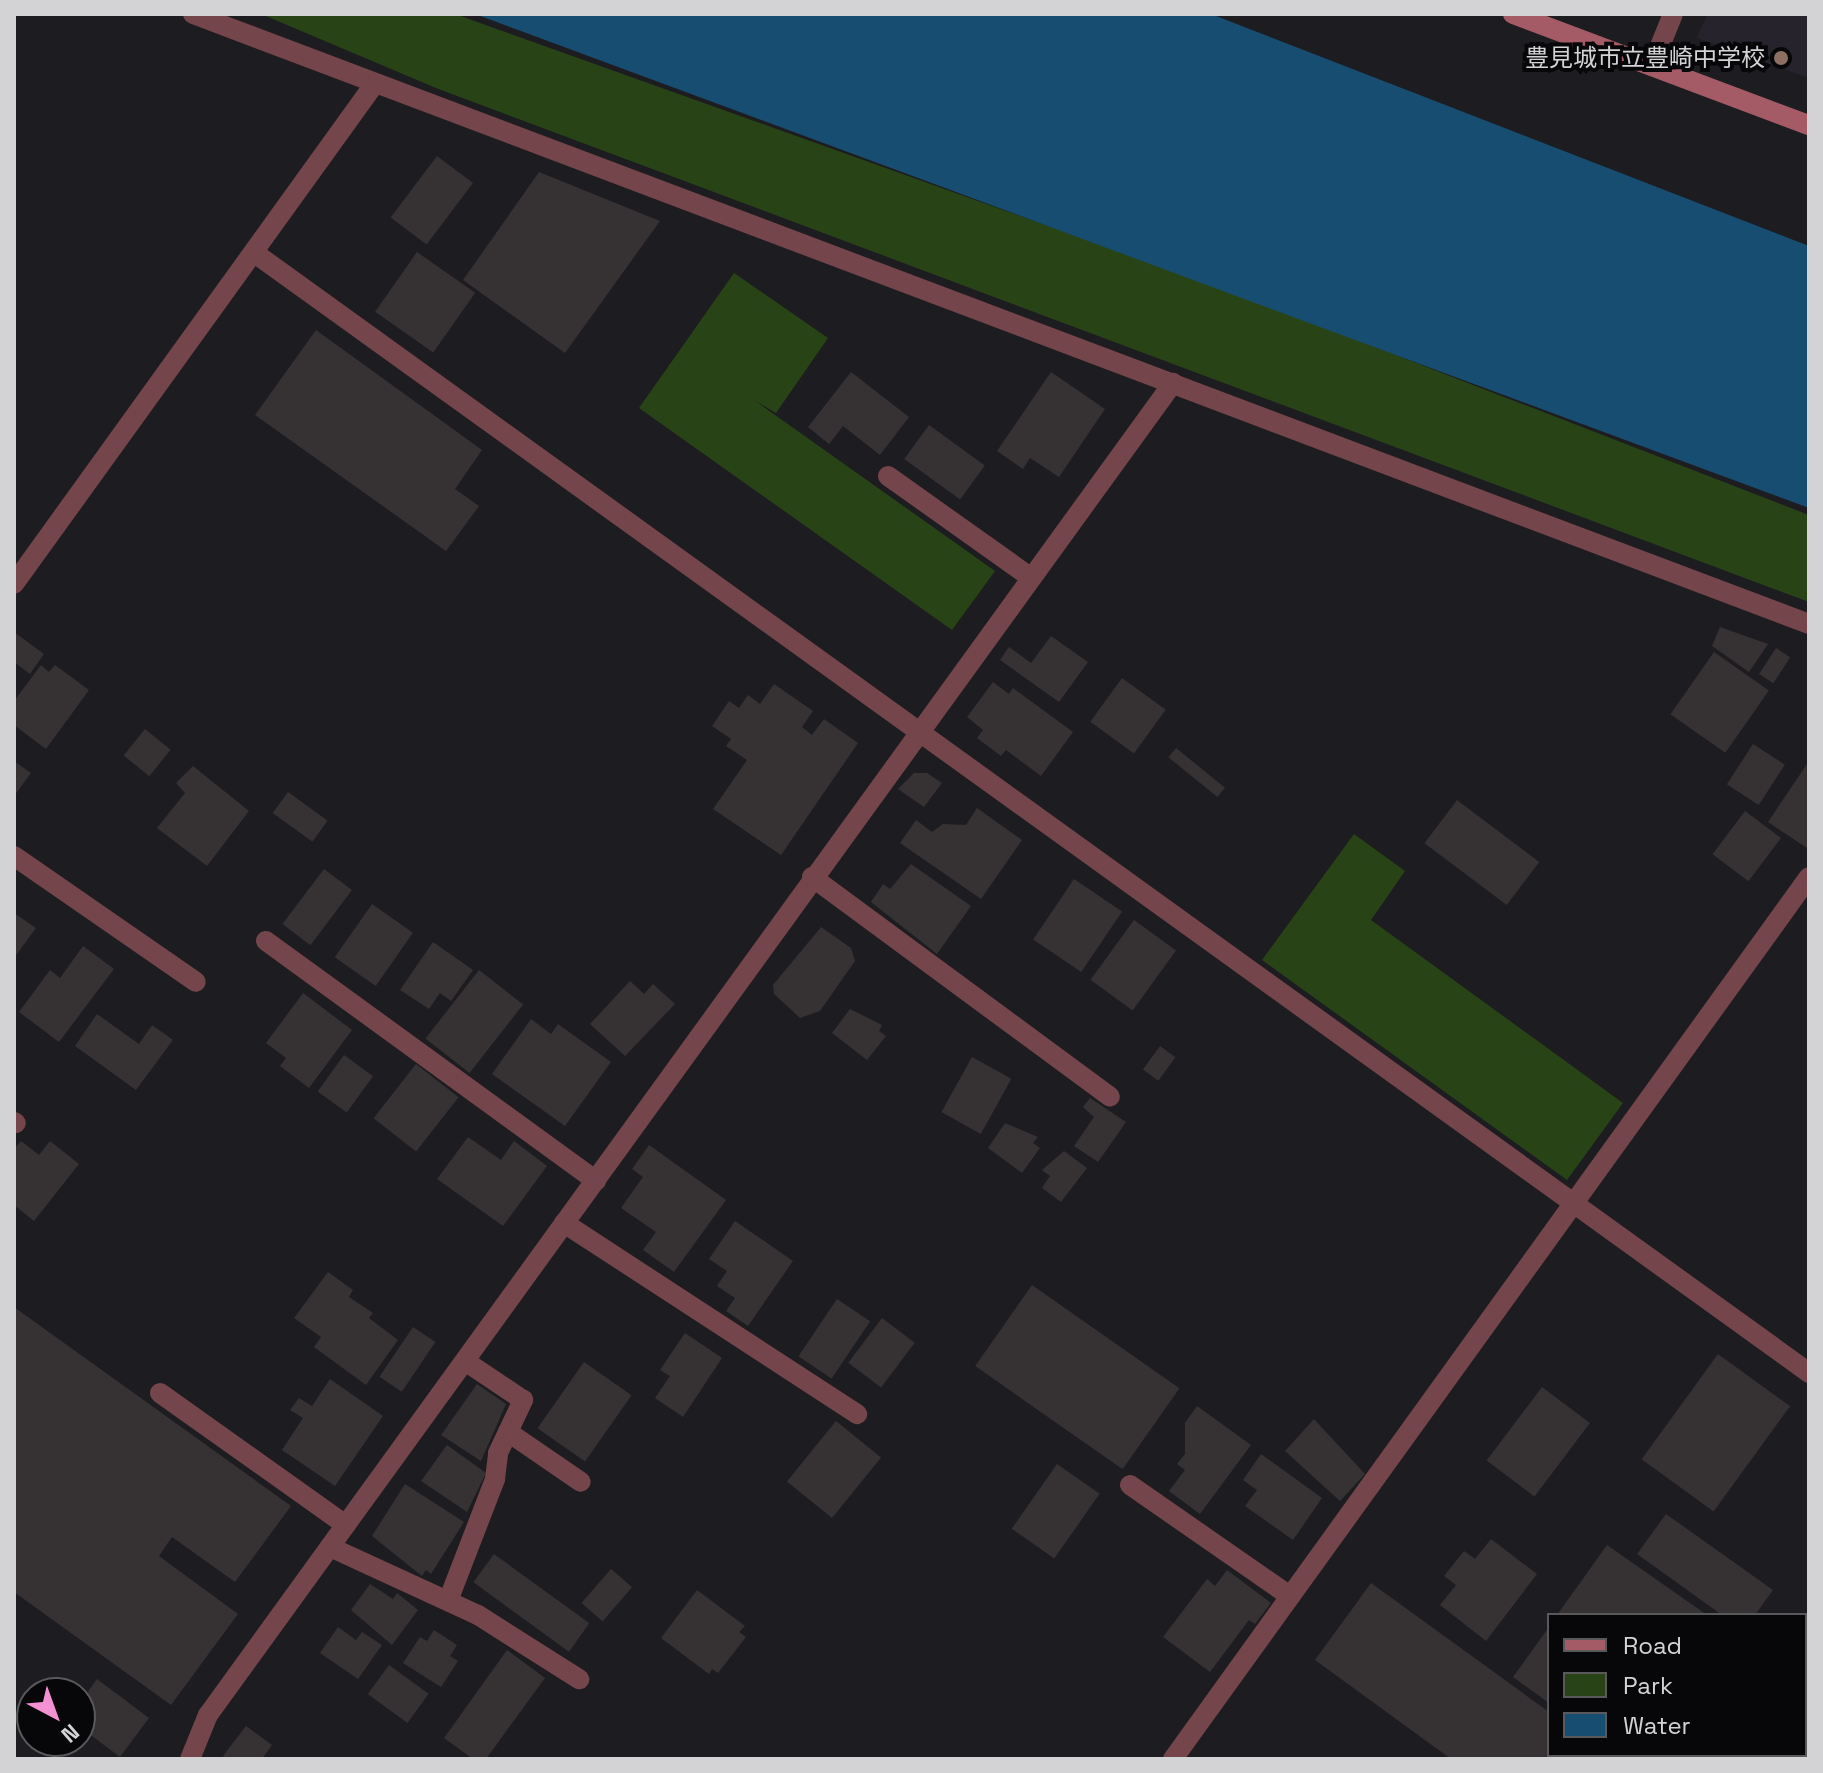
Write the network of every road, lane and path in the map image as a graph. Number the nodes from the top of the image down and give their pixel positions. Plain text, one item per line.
1 (193, 14) edge
2 (1513, 14) edge
3 (1673, 14) edge
4 (1652, 66) junction
5 (373, 86) junction
6 (1809, 125) edge
7 (256, 254) junction
8 (1173, 383) junction
9 (888, 476) dead end
10 (1030, 577) junction
11 (14, 584) edge
12 (1809, 624) edge
13 (917, 730) junction
14 (14, 856) edge
15 (812, 877) junction
16 (1809, 877) edge
17 (266, 941) dead end
18 (196, 982) dead end
19 (1110, 1097) dead end
20 (596, 1181) junction
21 (1571, 1204) junction
22 (564, 1223) junction
23 (465, 1361) junction
24 (1809, 1373) edge
25 (160, 1393) dead end
26 (857, 1414) dead end
27 (508, 1432) junction
28 (581, 1482) dead end
29 (1130, 1485) dead end
30 (346, 1525) junction
31 (330, 1547) junction
32 (1290, 1596) junction
33 (448, 1601) junction
34 (579, 1679) dead end
35 (190, 1759) edge
36 (1173, 1759) edge

1 - 5 street
2 - 4 street
3 - 4 street
4 - 6 street
5 - 7 street
5 - 8 street
7 - 11 street
7 - 13 street
8 - 10 street
8 - 12 street
9 - 10 street
10 - 13 street
13 - 15 street
13 - 21 street
14 - 18 street
15 - 19 street
15 - 20 street
16 - 21 street
17 - 20 street
20 - 22 street
21 - 24 street
21 - 32 street
22 - 23 street
22 - 26 street
23 - 27 street
23 - 30 street
25 - 30 street
27 - 28 street
27 - 33 street
29 - 32 street
30 - 31 street
31 - 33 street
31 - 35 street
32 - 36 street
33 - 34 street

